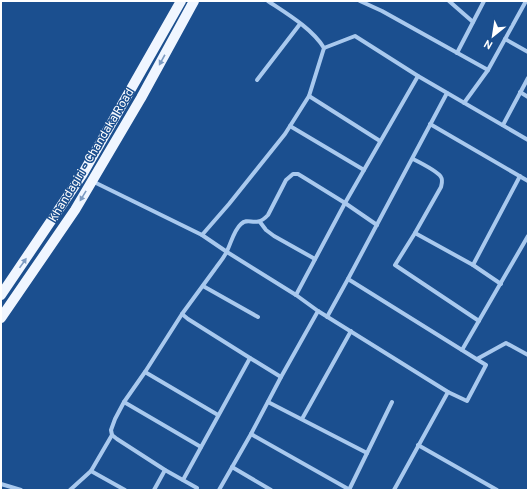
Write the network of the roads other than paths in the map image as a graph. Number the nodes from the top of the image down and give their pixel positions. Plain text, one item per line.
1 (181, 1) edge
2 (194, 1) edge
3 (268, 1) edge
4 (360, 1) edge
5 (449, 1) edge
6 (484, 1) edge
7 (526, 1) edge
8 (473, 22) junction
9 (300, 24) junction
10 (160, 38) junction
11 (505, 39) junction
12 (171, 44) junction
13 (324, 48) junction
14 (528, 52) edge
15 (457, 53) junction
16 (488, 70) junction
17 (418, 76) junction
18 (528, 78) edge
19 (257, 80) dead end
20 (520, 92) junction
21 (447, 93) junction
22 (309, 96) junction
23 (528, 97) edge
24 (464, 103) junction
25 (430, 124) junction
26 (503, 125) junction
27 (290, 126) junction
28 (528, 140) edge
29 (380, 141) junction
30 (413, 159) junction
31 (364, 170) junction
32 (520, 176) junction
33 (92, 181) junction
34 (528, 181) edge
35 (346, 203) junction
36 (260, 222) junction
37 (377, 225) junction
38 (415, 233) junction
39 (202, 235) junction
40 (528, 236) edge
41 (227, 252) junction
42 (315, 259) junction
43 (472, 265) junction
44 (348, 279) junction
45 (500, 284) junction
46 (203, 286) junction
47 (296, 295) junction
48 (1, 296) edge
49 (318, 311) junction
50 (182, 314) junction
51 (258, 317) dead end
52 (327, 317) junction
53 (1, 318) edge
54 (479, 321) junction
55 (351, 331) junction
56 (462, 350) junction
57 (528, 355) edge
58 (250, 358) junction
59 (477, 359) junction
60 (145, 372) junction
61 (281, 377) junction
62 (448, 392) junction
63 (124, 402) junction
64 (268, 402) junction
65 (392, 402) dead end
66 (218, 415) junction
67 (302, 419) junction
68 (251, 434) junction
69 (112, 435) junction
70 (418, 445) junction
71 (201, 447) junction
72 (367, 453) junction
73 (232, 467) junction
74 (165, 470) junction
75 (91, 471) junction
76 (183, 480) junction
77 (1, 484) edge
78 (198, 489) edge
79 (22, 490) edge
80 (70, 490) edge
81 (126, 490) edge
82 (154, 490) edge
83 (219, 490) edge
84 (271, 490) edge
85 (350, 490) edge
86 (394, 490) edge
87 (497, 490) edge

1 - 10 main road, Khandagiri - Chandaka Road
2 - 12 main road, Khandagiri - Chandaka Road
3 - 9 street
4 - 15 street
5 - 8 street
6 - 8 street
7 - 11 street
8 - 15 street
9 - 13 street
9 - 19 street
10 - 12 main road
48 -> 10 main road, Khandagiri - Chandaka Road
11 - 14 street
11 - 16 street
12 -> 33 main road, Khandagiri - Chandaka Road
13 - 17 street
13 - 22 street
15 - 16 street
16 - 24 street
17 - 21 street
17 - 29 street
18 - 20 street
20 - 23 street
20 - 26 street
21 - 24 street
21 - 25 street
22 - 27 street
22 - 29 street
24 - 26 street
25 - 30 street
25 - 32 street
26 - 28 street
27 - 31 street
27 - 39 street
29 - 31 street
30 - 37 street
30 - 38 street
31 - 35 street
32 - 34 street
32 - 43 street
33 - 39 street
33 -> 53 main road, Khandagiri - Chandaka Road
35 - 36 street
35 - 37 street
35 - 42 street
36 - 41 street
36 - 42 street
37 - 44 street
38 - 43 street
38 - 54 street
39 - 41 street
40 - 45 street
41 - 46 street
41 - 47 street
42 - 47 street
43 - 45 street
44 - 52 street
44 - 56 street
45 - 54 street
46 - 50 street
46 - 51 street
47 - 49 street
49 - 52 street
49 - 61 street
50 - 58 street
50 - 60 street
52 - 55 street
54 - 56 street
55 - 62 street
55 - 67 street
56 - 59 street
57 - 59 street
58 - 61 street
58 - 66 street
59 - 62 street
60 - 63 street
60 - 66 street
61 - 64 street
62 - 70 street
63 - 69 street
63 - 71 street
64 - 67 street
64 - 68 street
65 - 72 street
66 - 71 street
67 - 72 street
68 - 73 street
68 - 85 street
69 - 74 street
69 - 75 street
70 - 86 street
70 - 87 street
71 - 76 street
72 - 85 street
73 - 83 street
73 - 84 street
74 - 76 street
74 - 82 street
75 - 80 street
75 - 81 street
76 - 78 street
77 - 79 street

